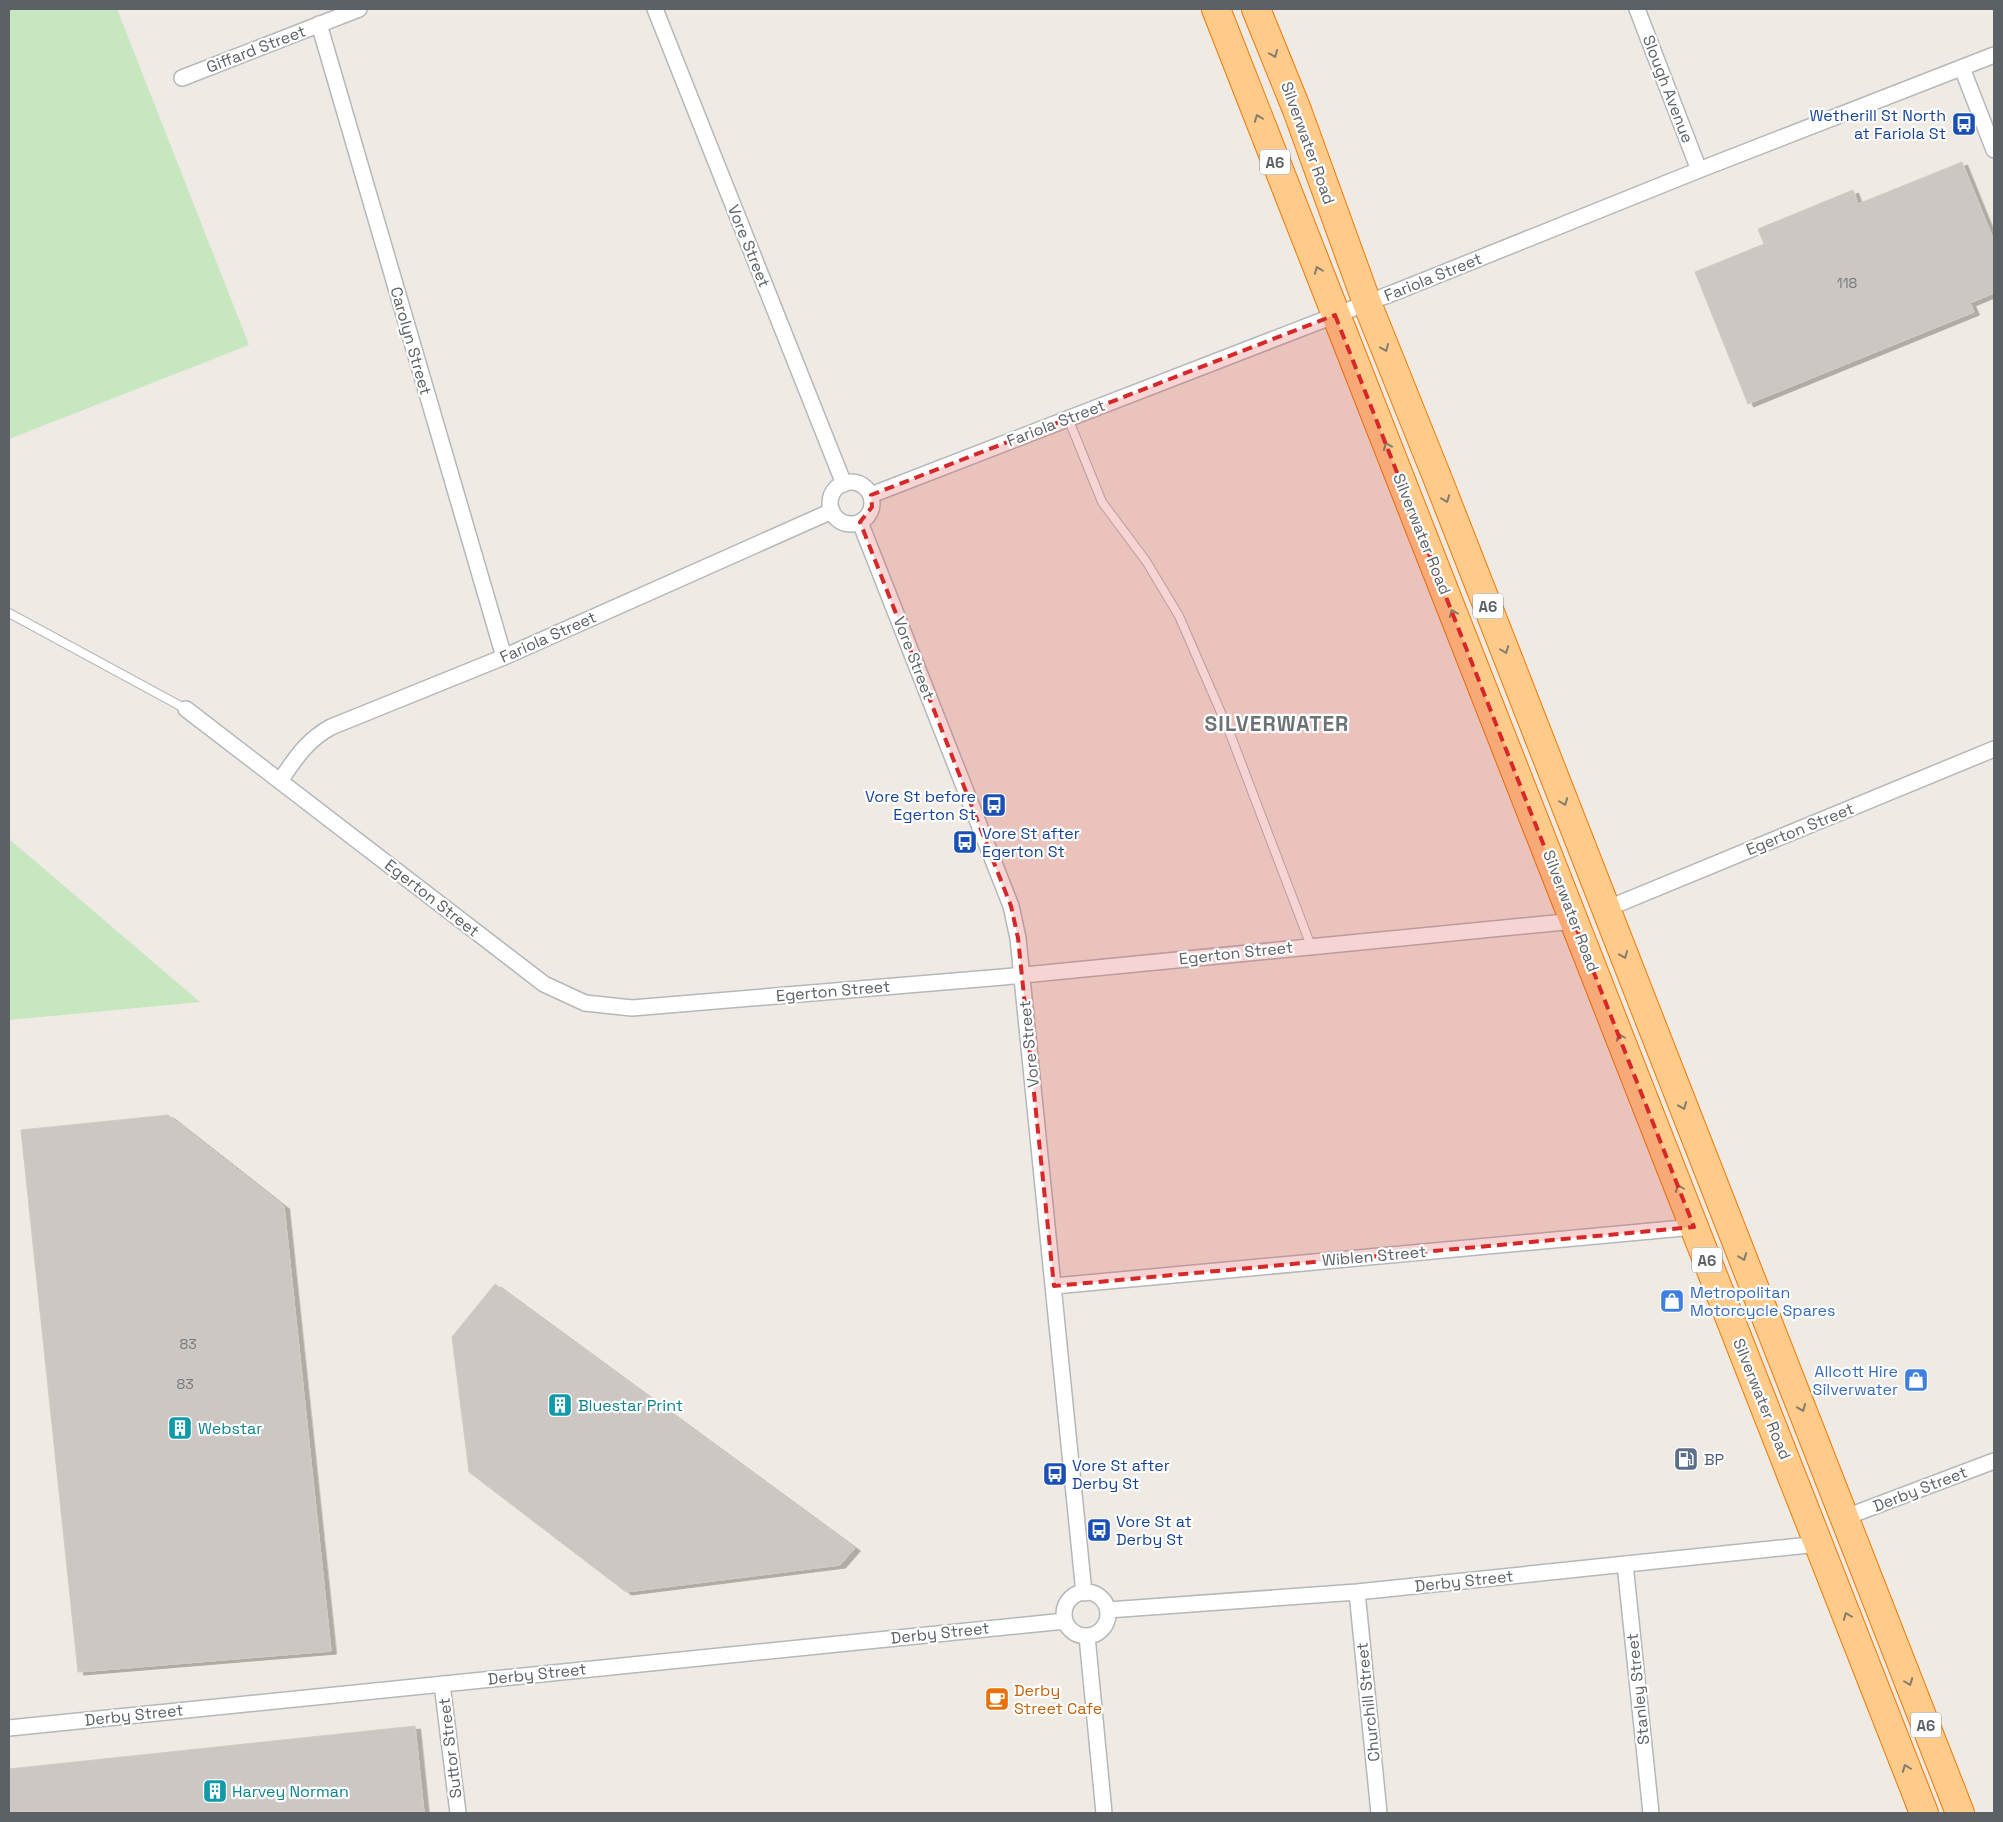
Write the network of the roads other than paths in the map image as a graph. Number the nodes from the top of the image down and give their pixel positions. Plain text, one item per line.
1 (359, 9) edge
2 (655, 9) edge
3 (1216, 9) edge
4 (1256, 9) edge
5 (1638, 9) edge
6 (319, 24) junction
7 (1994, 55) edge
8 (1962, 68) junction
9 (182, 78) dead end
10 (1994, 150) edge
11 (1699, 170) junction
12 (1367, 303) junction
13 (1335, 315) junction
14 (1068, 418) junction
15 (844, 484) junction
16 (871, 495) junction
17 (832, 511) junction
18 (860, 522) junction
19 (9, 613) edge
20 (504, 657) junction
21 (186, 709) joint
22 (1994, 750) edge
23 (280, 781) junction
24 (1606, 909) junction
25 (1575, 921) junction
26 (1312, 946) junction
27 (1022, 975) junction
28 (1694, 1227) junction
29 (1054, 1286) junction
30 (1994, 1461) edge
31 (1846, 1518) junction
32 (1819, 1544) junction
33 (1625, 1564) junction
34 (1084, 1592) junction
35 (1356, 1592) junction
36 (1108, 1610) junction
37 (1065, 1621) junction
38 (1087, 1636) junction
39 (442, 1684) junction
40 (9, 1728) edge
41 (458, 1813) edge
42 (1104, 1813) edge
43 (1379, 1813) edge
44 (1651, 1813) edge
45 (1924, 1813) edge
46 (1960, 1813) edge

1 - 6 street, Giffard Street
2 - 15 street, Vore Street
13 -> 3 highway, Silverwater Road / A6
4 -> 12 highway, Silverwater Road / A6
5 - 11 street, Slough Avenue
6 - 9 street, Giffard Street
6 - 20 street, Carolyn Street
7 - 8 street, Fariola Street
8 - 10 street
8 - 11 street, Fariola Street
11 - 12 street, Fariola Street
12 - 13 street, Fariola Street
12 -> 24 highway, Silverwater Road / A6
13 - 14 street, Fariola Street
25 -> 13 highway, Silverwater Road / A6
14 - 16 street, Fariola Street
14 - 26 lane
15 - 16 street
15 - 17 street
16 - 18 street
17 - 18 street
17 - 20 street, Fariola Street
18 - 27 street, Vore Street
19 - 21 lane
20 - 23 street, Fariola Street
21 - 23 street, Egerton Street
22 - 24 street, Egerton Street
23 - 27 street, Egerton Street
24 -> 31 highway, Silverwater Road / A6
25 - 26 street, Egerton Street
28 -> 25 highway, Silverwater Road / A6
26 - 27 street, Egerton Street
27 - 29 street, Vore Street
28 - 29 street, Wiblen Street
28 - 32 highway, Silverwater Road / A6
29 - 34 street, Vore Street
30 - 31 street, Derby Street
31 -> 46 highway, Silverwater Road / A6
32 - 33 street, Derby Street
45 -> 32 highway, Silverwater Road / A6
33 - 35 street, Derby Street
33 - 44 street, Stanley Street
34 - 36 street
34 - 37 street
35 - 36 street, Derby Street
35 - 43 street, Churchill Street
36 - 38 street
37 - 38 street
37 - 39 street, Derby Street
38 - 42 street
39 - 40 street, Derby Street
39 - 41 street, Suttor Street

